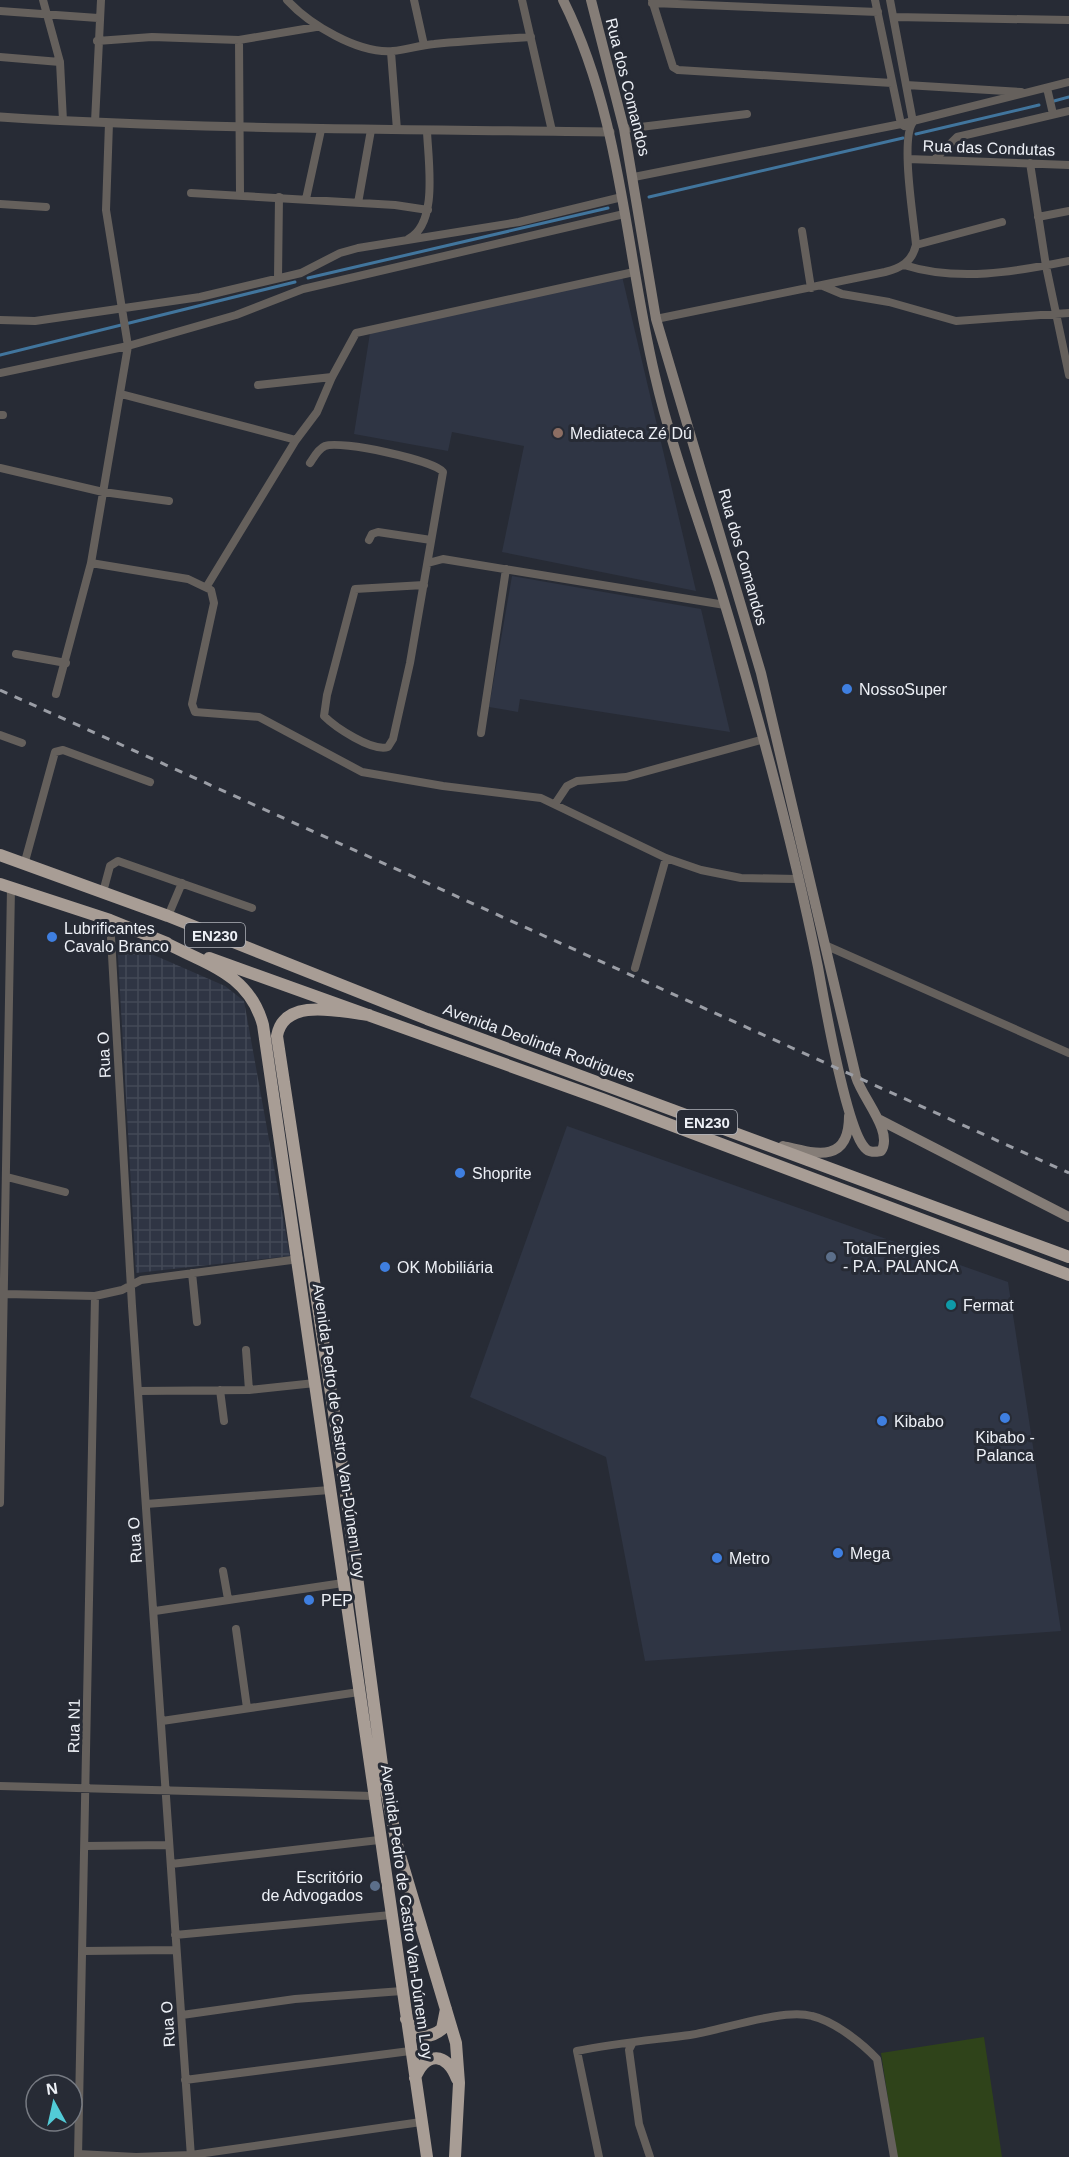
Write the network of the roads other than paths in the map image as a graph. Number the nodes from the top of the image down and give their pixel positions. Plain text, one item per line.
1 (43, 0) edge
2 (101, 0) edge
3 (287, 0) edge
4 (414, 0) edge
5 (522, 0) edge
6 (563, 0) edge
7 (591, 0) edge
8 (875, 0) edge
9 (890, 0) edge
10 (652, 1) edge
11 (0, 11) edge
12 (878, 12) junction
13 (50, 16) junction
14 (894, 17) junction
15 (98, 18) junction
16 (1069, 20) edge
17 (316, 27) junction
18 (531, 37) junction
19 (239, 40) junction
20 (97, 41) junction
21 (424, 45) junction
22 (391, 52) junction
23 (0, 57) edge
24 (60, 62) junction
25 (1069, 82) edge
26 (892, 83) junction
27 (906, 85) junction
28 (1047, 88) junction
29 (1030, 93) junction
30 (1069, 111) edge
31 (747, 114) dead end
32 (1053, 114) junction
33 (0, 117) edge
34 (63, 121) junction
35 (95, 122) junction
36 (109, 123) junction
37 (907, 125) junction
38 (238, 127) junction
39 (321, 129) junction
40 (624, 129) junction
41 (371, 130) junction
42 (397, 130) junction
43 (427, 131) junction
44 (552, 131) junction
45 (610, 132) junction
46 (908, 159) junction
47 (934, 159) junction
48 (1030, 163) junction
49 (1069, 165) edge
50 (634, 177) junction
51 (191, 192) dead end
52 (240, 194) junction
53 (279, 197) junction
54 (622, 197) junction
55 (306, 199) junction
56 (358, 203) junction
57 (0, 204) edge
58 (46, 207) dead end
59 (428, 210) junction
60 (1069, 211) edge
61 (624, 214) junction
62 (1038, 217) junction
63 (1002, 222) dead end
64 (802, 231) dead end
65 (401, 243) junction
66 (916, 245) junction
67 (1069, 261) edge
68 (904, 265) junction
69 (1046, 266) junction
70 (634, 272) junction
71 (278, 279) junction
72 (302, 280) junction
73 (824, 286) junction
74 (811, 288) junction
75 (1069, 313) edge
76 (122, 314) junction
77 (1057, 315) junction
78 (656, 319) junction
79 (0, 320) edge
80 (128, 346) junction
81 (1069, 370) edge
82 (0, 373) edge
83 (332, 377) junction
84 (258, 386) dead end
85 (121, 394) junction
86 (296, 440) junction
87 (309, 463) dead end
88 (0, 468) edge
89 (103, 492) junction
90 (169, 501) dead end
91 (369, 540) dead end
92 (431, 544) junction
93 (443, 559) junction
94 (92, 563) junction
95 (428, 563) junction
96 (506, 569) junction
97 (424, 585) junction
98 (207, 586) junction
99 (725, 604) junction
100 (16, 654) dead end
101 (66, 663) junction
102 (56, 694) dead end
103 (481, 733) dead end
104 (0, 735) edge
105 (764, 739) junction
106 (22, 743) dead end
107 (150, 782) dead end
108 (555, 804) junction
109 (0, 855) edge
110 (666, 858) junction
111 (24, 865) junction
112 (797, 879) junction
113 (182, 883) junction
114 (5, 886) edge
115 (103, 892) junction
116 (252, 908) dead end
117 (168, 916) junction
118 (110, 920) junction
119 (162, 941) junction
120 (827, 946) junction
121 (635, 968) dead end
122 (369, 1015) junction
123 (1069, 1053) edge
124 (849, 1113) junction
125 (878, 1119) junction
126 (750, 1137) junction
127 (7, 1177) junction
128 (65, 1192) dead end
129 (1069, 1217) edge
130 (1069, 1257) edge
131 (299, 1259) junction
132 (192, 1273) junction
133 (1069, 1275) edge
134 (132, 1284) junction
135 (5, 1294) junction
136 (95, 1296) junction
137 (197, 1322) dead end
138 (246, 1350) dead end
139 (315, 1383) junction
140 (220, 1390) junction
141 (249, 1390) junction
142 (139, 1391) junction
143 (224, 1421) dead end
144 (330, 1490) junction
145 (0, 1503) edge
146 (146, 1504) junction
147 (222, 1571) dead end
148 (343, 1583) junction
149 (228, 1599) junction
150 (154, 1611) junction
151 (236, 1629) dead end
152 (359, 1692) junction
153 (246, 1708) junction
154 (162, 1720) junction
155 (0, 1786) edge
156 (86, 1788) junction
157 (167, 1792) junction
158 (373, 1796) junction
159 (380, 1840) junction
160 (169, 1845) junction
161 (86, 1846) junction
162 (171, 1864) junction
163 (391, 1915) junction
164 (175, 1935) junction
165 (176, 1950) junction
166 (84, 1951) junction
167 (402, 1991) junction
168 (446, 2008) junction
169 (182, 2015) junction
170 (405, 2018) junction
171 (632, 2044) junction
172 (410, 2051) junction
173 (415, 2079) junction
174 (185, 2080) junction
175 (459, 2083) junction
176 (421, 2121) junction
177 (78, 2155) edge
178 (191, 2156) edge
179 (427, 2157) edge
180 (455, 2157) edge
181 (599, 2157) edge
182 (650, 2157) edge
183 (894, 2157) edge

1 - 13 street
2 - 15 street
3 - 17 street
4 - 21 street
5 - 18 street
6 - 45 main road, Rua dos Comandos
7 - 40 main road, Rua dos Comandos
8 - 12 street
9 - 14 street
10 - 12 street
10 - 26 street
11 - 13 street
12 - 26 street
13 - 15 street
13 - 24 street
14 - 16 street
14 - 27 street
15 - 20 street
17 - 19 street
17 - 22 street
18 - 21 street
18 - 44 street
19 - 20 street
19 - 38 street
20 - 35 street
21 - 22 street
22 - 42 street
23 - 24 street
24 - 34 street
25 - 28 street
26 - 37 street
27 - 29 street
27 - 37 street
28 - 29 street
28 - 32 street
29 - 37 street
30 - 32 street
31 - 40 street
32 - 47 street
33 - 34 street
34 - 35 street
35 - 36 street
36 - 38 street
36 - 76 street
37 - 46 street
37 - 50 street
38 - 39 street
38 - 52 street
39 - 41 street
39 - 55 street
40 - 50 main road, Rua dos Comandos
41 - 42 street
41 - 56 street
42 - 43 street
43 - 44 street
43 - 59 street
44 - 45 street
45 - 54 main road, Rua dos Comandos
46 - 47 street, Rua das Condutas
46 - 66 street
47 - 48 street, Rua das Condutas
48 - 49 street, Rua das Condutas
48 - 62 street
50 - 78 main road, Rua dos Comandos
51 - 52 street
52 - 53 street
53 - 55 street
53 - 71 street
54 - 61 main road, Rua dos Comandos
54 - 65 street
55 - 56 street
56 - 59 street
57 - 58 street
59 - 65 street
60 - 62 street
61 - 70 main road, Rua dos Comandos
61 - 72 street
62 - 69 street
63 - 66 street
64 - 74 street
65 - 72 street
66 - 68 street
67 - 69 street
68 - 69 street
68 - 73 street
69 - 77 street
70 - 83 street
70 - 99 main road, Rua dos Comandos
71 - 72 street
71 - 76 street
72 - 80 street
73 - 74 street
73 - 77 street
74 - 78 street
75 - 77 street
76 - 79 street
76 - 80 street
77 - 81 street
78 - 120 main road, Rua dos Comandos
80 - 82 street
80 - 85 street
83 - 84 street
83 - 86 street
85 - 86 street
85 - 89 street
86 - 98 street
87 - 92 street
88 - 89 street
89 - 90 street
89 - 94 street
91 - 92 street
92 - 93 street
92 - 95 street
93 - 95 street
93 - 96 street
94 - 98 street
94 - 101 street
95 - 97 street
96 - 99 street
96 - 103 street
97 - 97 street
98 - 108 street
99 - 105 main road, Rua dos Comandos
100 - 101 street
101 - 102 street
104 - 106 street
105 - 108 street
105 - 112 main road, Rua dos Comandos
107 - 111 street
108 - 110 street
109 - 111 highway, Avenida Deolinda Rodrigues / EN230
110 - 112 street
110 - 121 street
111 - 115 highway, Avenida Deolinda Rodrigues / EN230
112 - 124 main road, Rua dos Comandos
113 - 115 street
113 - 116 street
113 - 117 street
114 - 118 highway, Avenida Deolinda Rodrigues / EN230
114 - 127 street
115 - 117 highway, Avenida Deolinda Rodrigues / EN230
117 - 126 highway, Avenida Deolinda Rodrigues / EN230
118 - 119 highway, Avenida Deolinda Rodrigues / EN230
118 - 134 street, Rua O
119 - 122 highway, Avenida Deolinda Rodrigues / EN230
119 - 131 highway, Avenida Pedro de Castro Van-Dúnem Loy
120 - 123 street
120 - 125 main road, Rua dos Comandos
122 - 133 highway, Avenida Deolinda Rodrigues / EN230
122 - 168 highway, Avenida Pedro de Castro Van-Dúnem Loy
124 - 125 main road, Rua dos Comandos
124 - 126 main road
125 - 129 main road
126 - 130 highway, Avenida Deolinda Rodrigues / EN230
127 - 128 street
127 - 135 street
131 - 132 street
131 - 139 highway, Avenida Pedro de Castro Van-Dúnem Loy
132 - 134 street
132 - 137 street
134 - 136 street
134 - 142 street, Rua O
135 - 136 street
135 - 145 street
136 - 156 street, Rua N1
138 - 141 street
139 - 141 street
139 - 144 highway, Avenida Pedro de Castro Van-Dúnem Loy
140 - 141 street
140 - 142 street
140 - 143 street
142 - 146 street, Rua O
144 - 146 street
144 - 148 highway, Avenida Pedro de Castro Van-Dúnem Loy
146 - 150 street, Rua O
147 - 149 street
148 - 149 street
148 - 152 highway, Avenida Pedro de Castro Van-Dúnem Loy
149 - 150 street
150 - 154 street, Rua O
151 - 153 street
152 - 153 street
152 - 158 highway, Avenida Pedro de Castro Van-Dúnem Loy
153 - 154 street
154 - 157 street, Rua O
155 - 156 street
156 - 157 street
156 - 161 street, Rua N1
157 - 158 street
157 - 160 street, Rua O
158 - 159 highway, Avenida Pedro de Castro Van-Dúnem Loy
159 - 162 street
159 - 163 highway, Avenida Pedro de Castro Van-Dúnem Loy
160 - 161 street
160 - 162 street, Rua O
161 - 166 street, Rua N1
162 - 164 street, Rua O
163 - 164 street
163 - 167 highway, Avenida Pedro de Castro Van-Dúnem Loy
164 - 165 street, Rua O
165 - 166 street
165 - 169 street, Rua O
166 - 177 street, Rua N1
167 - 169 street
167 - 170 highway, Avenida Pedro de Castro Van-Dúnem Loy
168 - 170 highway
168 - 175 highway, Avenida Pedro de Castro Van-Dúnem Loy
169 - 174 street, Rua O
170 - 172 highway, Avenida Pedro de Castro Van-Dúnem Loy
171 - 181 street
171 - 182 street
171 - 183 street
172 - 173 highway, Avenida Pedro de Castro Van-Dúnem Loy
172 - 174 street
173 - 175 highway
173 - 176 highway, Avenida Pedro de Castro Van-Dúnem Loy
174 - 178 street, Rua O
175 - 180 highway, Avenida Pedro de Castro Van-Dúnem Loy
176 - 178 street
176 - 179 highway, Avenida Pedro de Castro Van-Dúnem Loy
177 - 178 street

